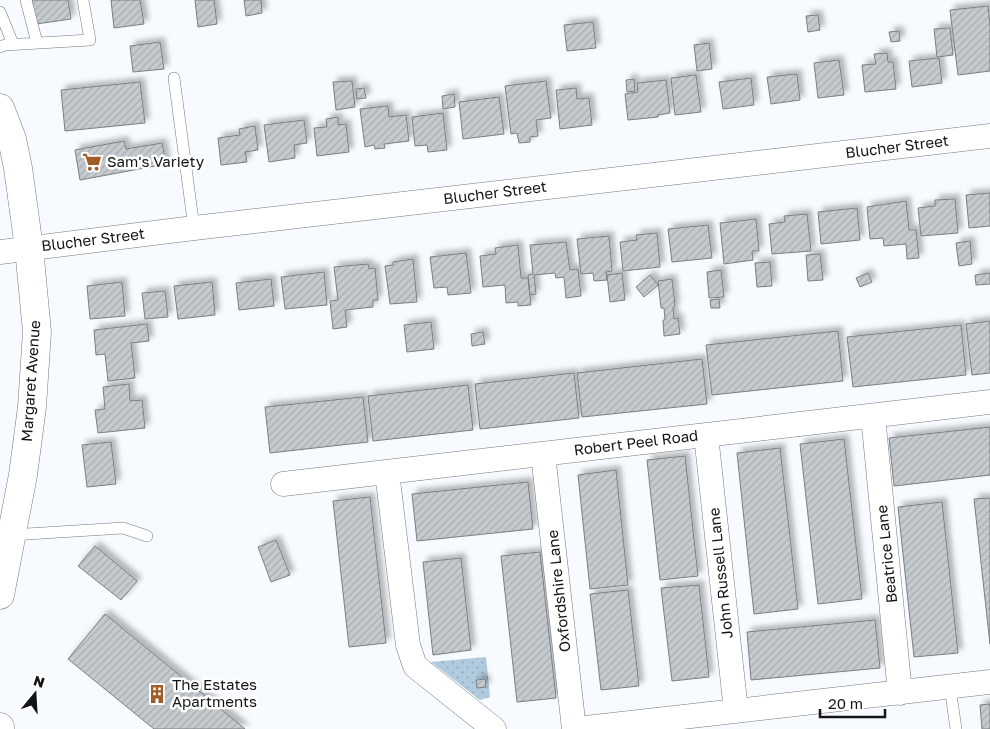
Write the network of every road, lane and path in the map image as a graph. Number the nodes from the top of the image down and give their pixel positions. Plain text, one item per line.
1 (26, 0) edge
2 (83, 0) edge
3 (0, 12) edge
4 (37, 43) junction
5 (13, 44) junction
6 (0, 47) edge
7 (174, 78) dead end
8 (0, 108) edge
9 (990, 136) edge
10 (194, 228) junction
11 (29, 248) junction
12 (0, 252) edge
13 (990, 402) edge
14 (873, 416) junction
15 (706, 435) junction
16 (543, 454) junction
17 (387, 472) junction
18 (283, 484) dead end
19 (11, 536) junction
20 (147, 536) dead end
21 (0, 595) edge
22 (990, 682) edge
23 (950, 687) junction
24 (900, 693) junction
25 (736, 711) junction
26 (494, 729) edge
27 (576, 729) edge
28 (956, 729) edge

1 - 4 lane
2 - 4 lane
3 - 5 lane
4 - 5 lane
5 - 6 lane
7 - 10 lane
8 - 11 street, Margaret Avenue
9 - 10 street, Blucher Street
10 - 11 street, Blucher Street
11 - 12 street, Blucher Street
11 - 19 street, Margaret Avenue
13 - 14 street, Robert Peel Road
14 - 15 street, Robert Peel Road
14 - 24 street, Beatrice Lane
15 - 16 street, Robert Peel Road
15 - 25 street, John Russell Lane
16 - 17 street, Robert Peel Road
16 - 27 street, Oxfordshire Lane
17 - 18 street, Robert Peel Road
17 - 26 street
19 - 20 lane
19 - 21 street, Margaret Avenue
22 - 23 street
23 - 24 street
23 - 28 lane
24 - 25 street
25 - 27 street

